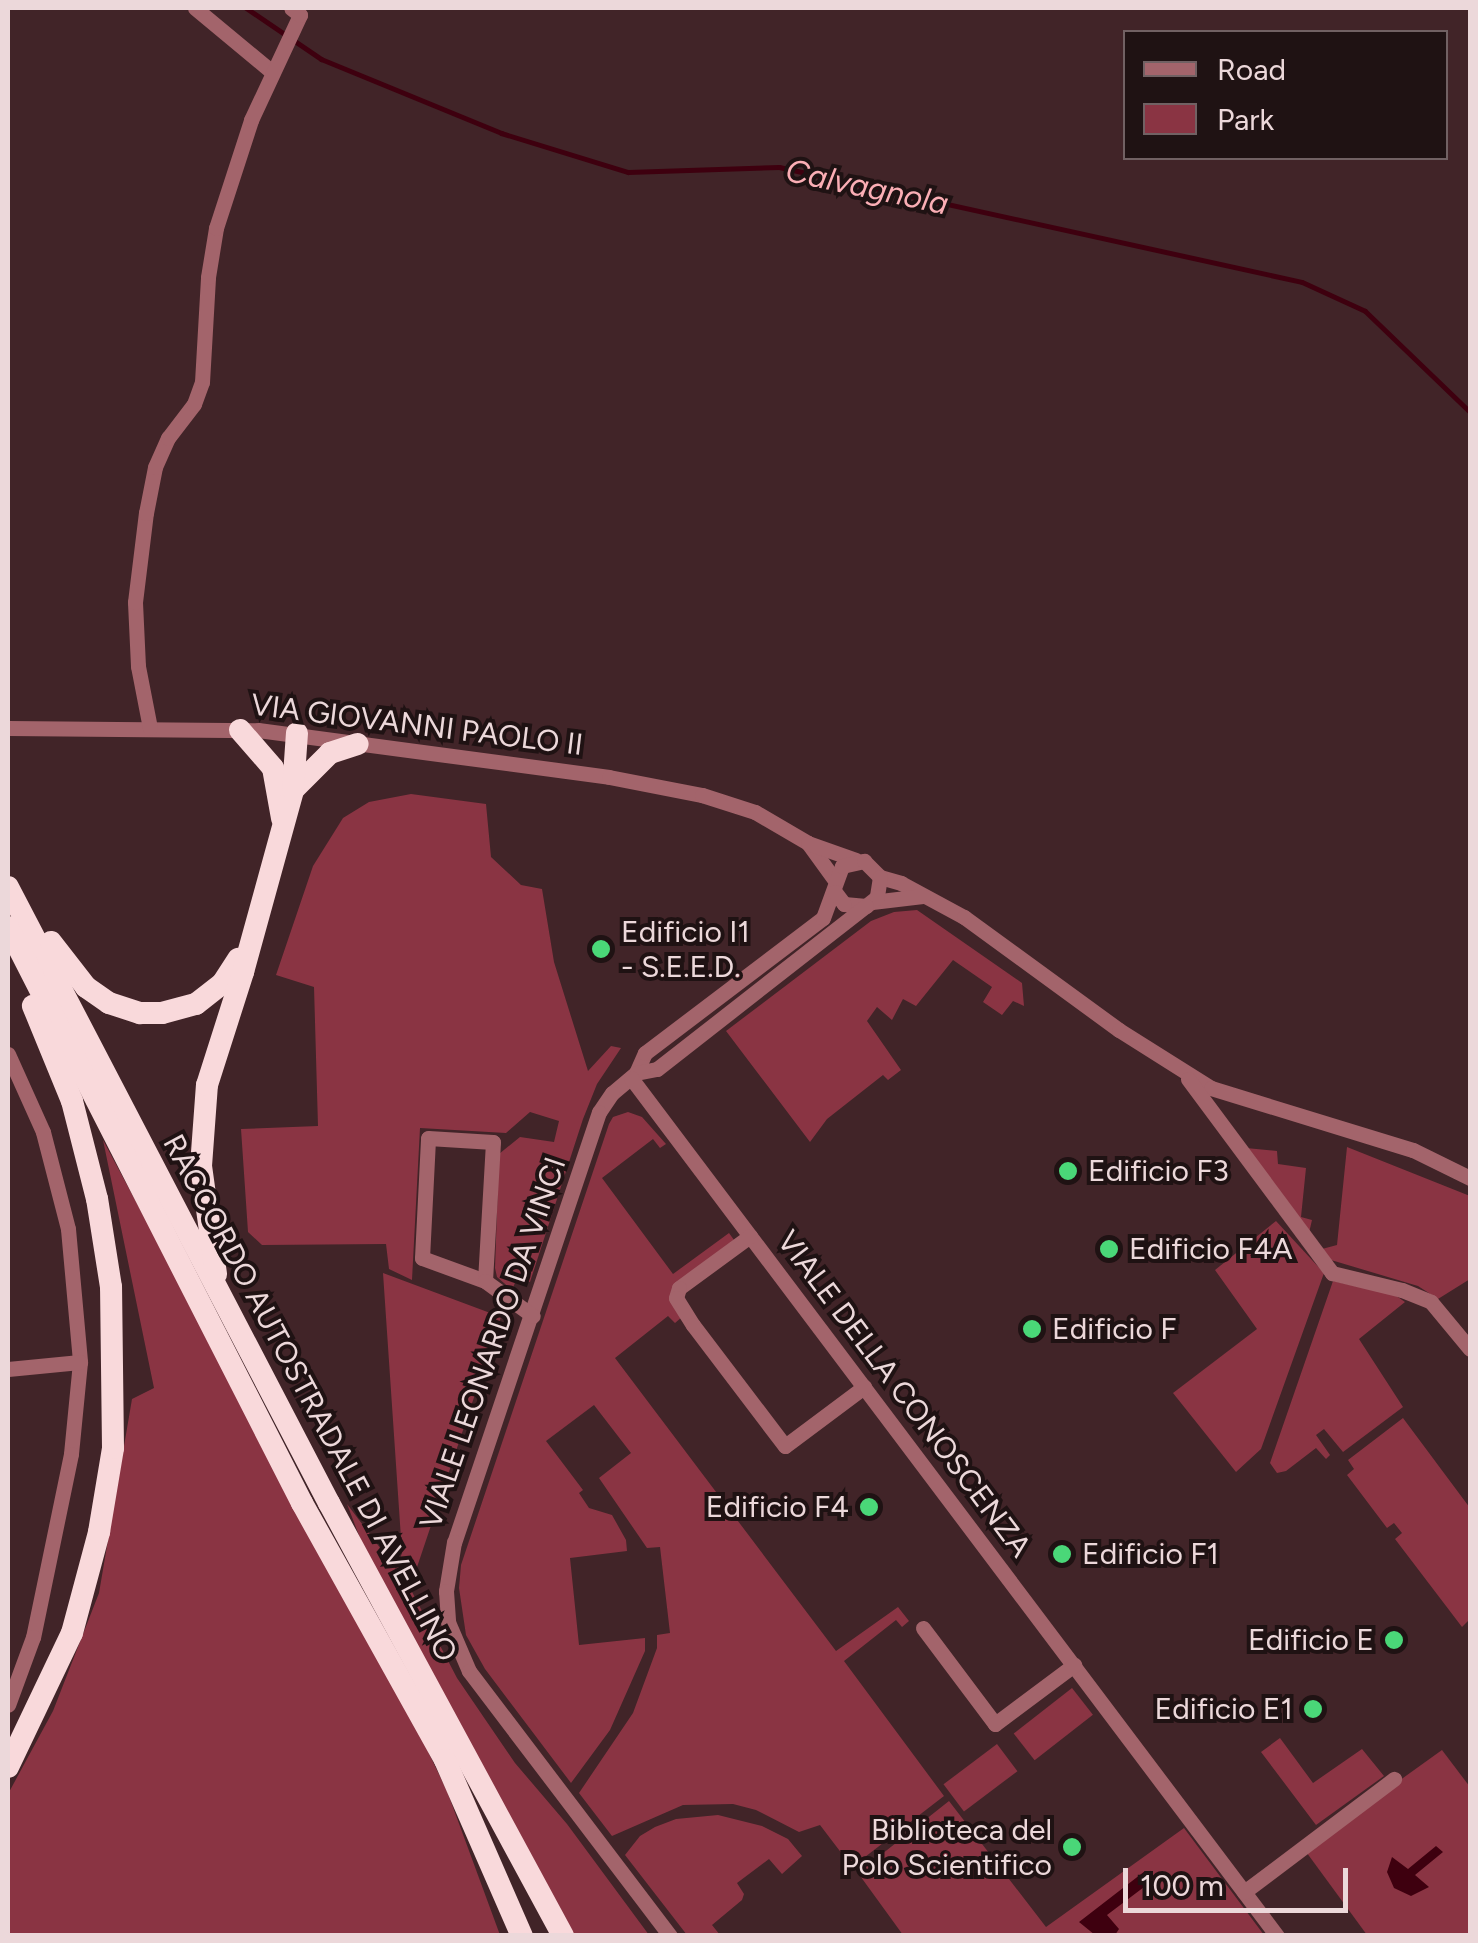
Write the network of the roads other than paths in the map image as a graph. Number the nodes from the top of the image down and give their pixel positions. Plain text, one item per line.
1 (195, 8) edge
2 (295, 16) edge
3 (273, 70) junction
4 (8, 728) edge
5 (150, 728) junction
6 (240, 730) junction
7 (296, 733) junction
8 (358, 744) junction
9 (285, 788) junction
10 (808, 842) junction
11 (856, 860) junction
12 (8, 871) edge
13 (880, 877) junction
14 (834, 885) junction
15 (8, 887) edge
16 (926, 896) junction
17 (870, 904) junction
18 (8, 927) edge
19 (250, 938) junction
20 (8, 948) edge
21 (9, 1061) edge
22 (1184, 1072) junction
23 (634, 1075) junction
24 (1470, 1178) edge
25 (750, 1236) junction
26 (485, 1281) junction
27 (216, 1287) junction
28 (532, 1316) junction
29 (1470, 1349) edge
30 (80, 1362) junction
31 (8, 1369) edge
32 (864, 1387) junction
33 (923, 1628) dead end
34 (1074, 1666) junction
35 (8, 1705) edge
36 (8, 1767) edge
37 (1394, 1778) dead end
38 (1244, 1892) junction
39 (522, 1936) edge
40 (563, 1936) edge
41 (670, 1936) edge
42 (1277, 1936) edge

1 - 3 street
2 - 3 street
3 - 5 street
4 - 5 street, VIA GIOVANNI PAOLO II
5 - 6 street, VIA GIOVANNI PAOLO II
6 - 7 street, VIA GIOVANNI PAOLO II
6 - 9 highway
7 - 8 street, VIA GIOVANNI PAOLO II
7 - 9 highway
8 - 9 highway
8 - 10 street, VIA GIOVANNI PAOLO II
9 - 19 highway
10 - 11 street, VIA GIOVANNI PAOLO II
10 - 14 street, VIA GIOVANNI PAOLO II
11 - 13 street
11 - 14 street
12 - 19 highway
13 - 16 street
13 - 17 street
14 - 17 street
14 - 23 street
15 - 27 highway, RACCORDO AUTOSTRADALE DI AVELLINO
16 - 17 street
16 - 22 street
17 - 23 street
18 - 39 highway
19 - 27 highway
20 - 36 highway
21 - 30 street
22 - 24 street
22 - 29 street
23 - 25 street, VIALE DELLA CONOSCENZA
23 - 28 street, VIALE LEONARDO DA VINCI
25 - 32 street, VIALE DELLA CONOSCENZA
25 - 32 street
26 - 26 street
26 - 28 street
27 - 40 highway, RACCORDO AUTOSTRADALE DI AVELLINO
28 - 41 street, VIALE LEONARDO DA VINCI
30 - 31 street
30 - 35 street
32 - 34 street, VIALE DELLA CONOSCENZA
33 - 34 street
34 - 38 street, VIALE DELLA CONOSCENZA
37 - 38 street
38 - 42 street, VIALE DELLA CONOSCENZA

